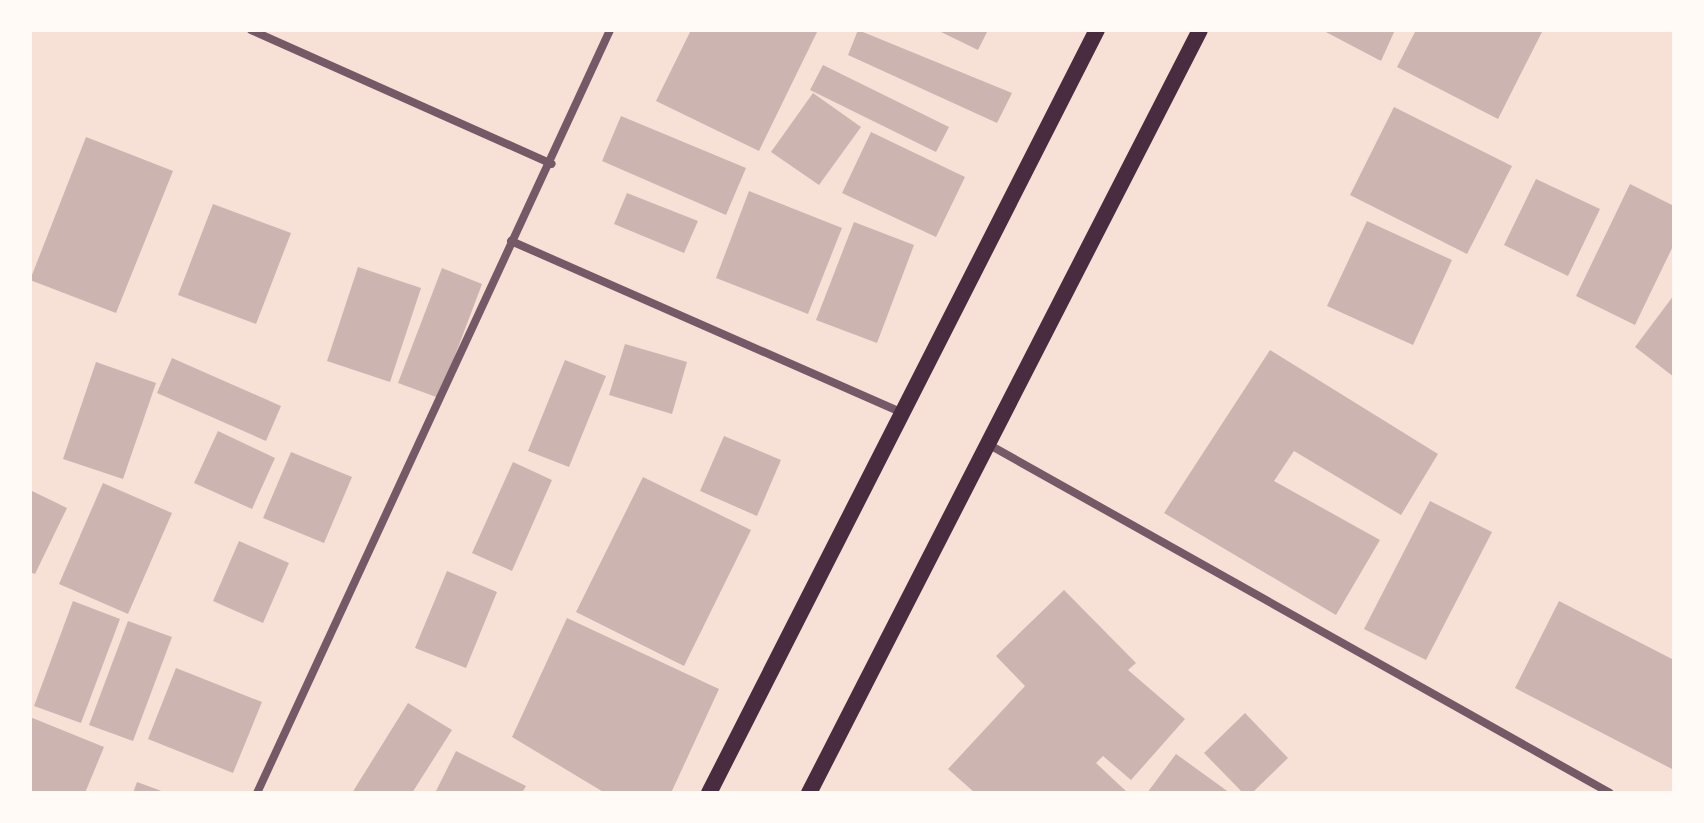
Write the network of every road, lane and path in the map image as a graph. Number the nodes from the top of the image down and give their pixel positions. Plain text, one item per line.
1 (251, 30) edge
2 (610, 30) edge
3 (1097, 30) edge
4 (1200, 30) edge
5 (552, 164) junction
6 (511, 241) junction
7 (901, 412) junction
8 (984, 442) junction
9 (257, 793) edge
10 (709, 793) edge
11 (809, 793) edge
12 (1610, 793) edge

1 - 5 street
2 - 5 street
3 - 7 main road
4 - 8 main road
5 - 6 street
6 - 7 street
6 - 9 street
7 - 10 main road
8 - 11 main road
8 - 12 street

